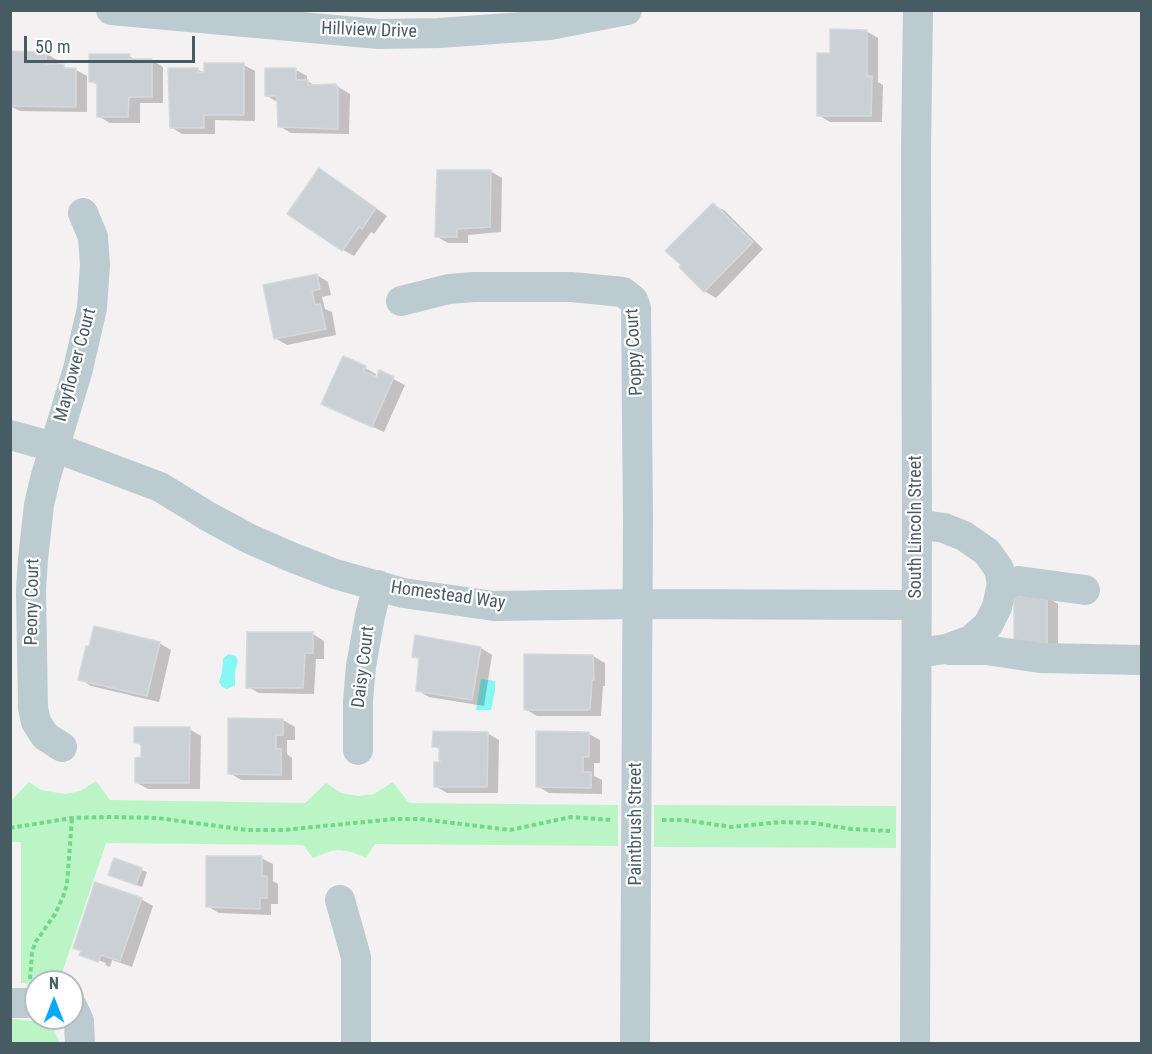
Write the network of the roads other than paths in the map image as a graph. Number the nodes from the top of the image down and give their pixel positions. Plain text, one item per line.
1 (111, 10) edge
2 (627, 10) edge
3 (918, 10) edge
4 (83, 213) dead end
5 (401, 301) dead end
6 (10, 435) edge
7 (54, 447) junction
8 (917, 524) junction
9 (1002, 584) junction
10 (378, 585) junction
11 (1085, 590) dead end
12 (638, 604) junction
13 (916, 605) junction
14 (946, 650) junction
15 (916, 652) junction
16 (1142, 660) edge
17 (62, 747) dead end
18 (358, 750) dead end
19 (340, 900) dead end
20 (356, 1044) edge
21 (635, 1044) edge
22 (915, 1044) edge

1 - 2 street, Hillview Drive
3 - 8 street, South Lincoln Street
4 - 7 street, Mayflower Court
5 - 12 street, Poppy Court
6 - 7 street, Homestead Way
7 - 10 street, Homestead Way
7 - 17 street, Peony Court
8 - 9 street
8 - 13 street, South Lincoln Street
9 - 11 street
9 - 14 street
10 - 12 street, Homestead Way
10 - 18 street, Daisy Court
12 - 13 street, Homestead Way
12 - 21 street, Paintbrush Street
13 - 15 street, South Lincoln Street
14 - 15 street
14 - 16 street
15 - 22 street, South Lincoln Street
19 - 20 street

